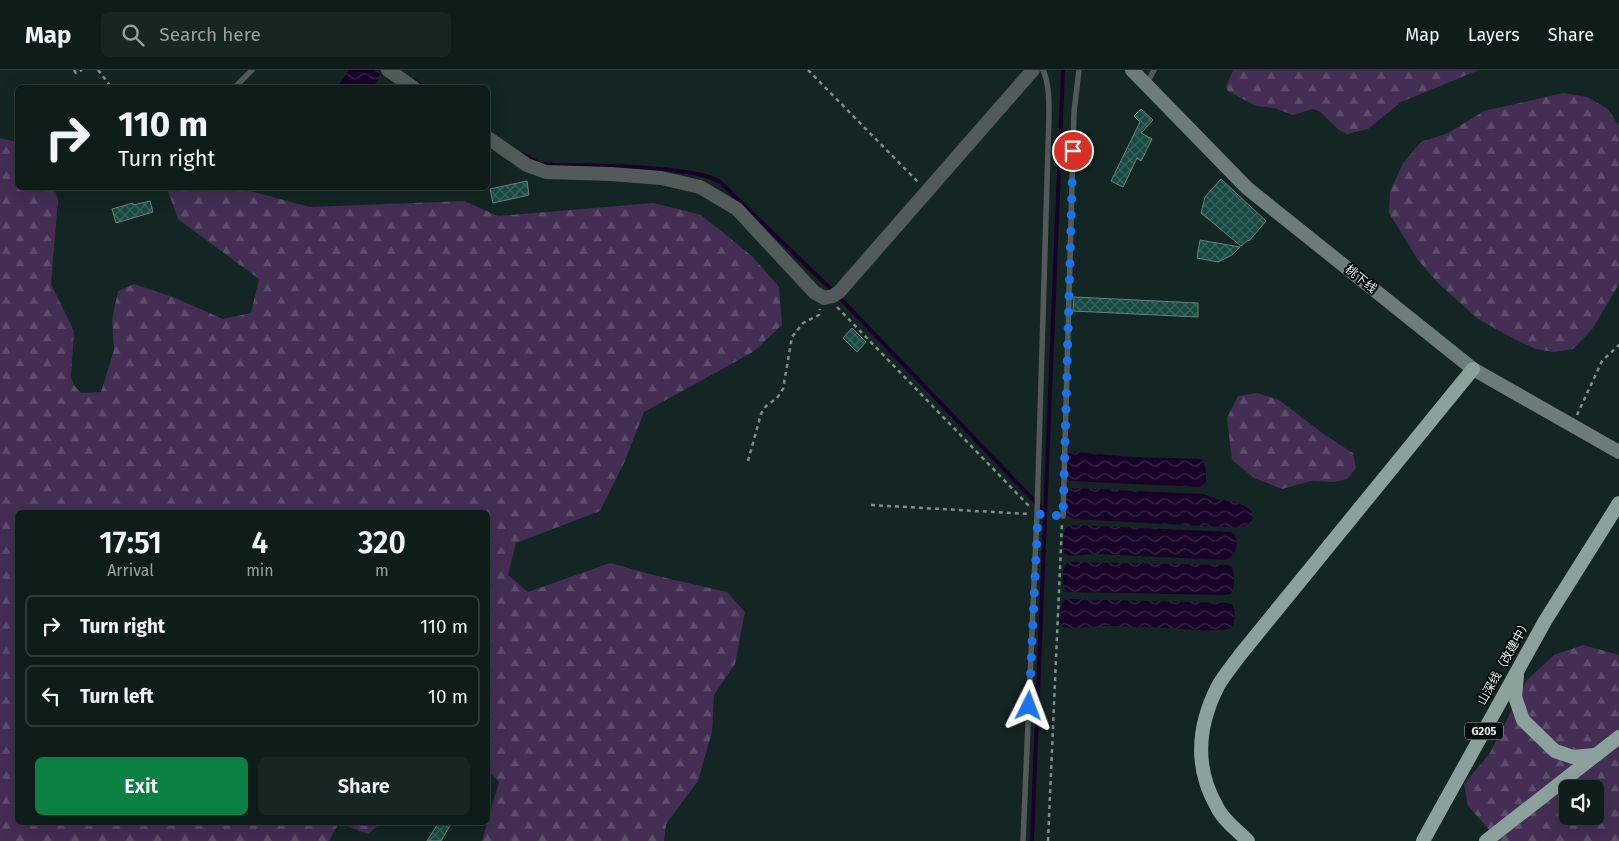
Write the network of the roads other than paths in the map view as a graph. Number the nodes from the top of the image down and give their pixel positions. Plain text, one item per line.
1 (252, 70) edge
2 (388, 70) edge
3 (1033, 70) edge
4 (1043, 70) edge
5 (1079, 70) edge
6 (1132, 70) edge
7 (1154, 70) edge
8 (1146, 84) junction
9 (237, 85) edge
10 (410, 85) edge
11 (490, 139) edge
12 (1473, 369) junction
13 (1619, 452) edge
14 (1619, 503) edge
15 (1063, 516) road end
16 (1518, 668) junction
17 (1619, 737) edge
18 (1596, 754) junction
19 (1023, 841) edge
20 (1248, 841) edge
21 (1423, 841) edge
22 (1486, 841) edge

1 - 9 lane
2 - 10 street
3 - 11 street
4 - 19 lane
5 - 15 lane
6 - 8 main road, 桃下线
7 - 8 lane
8 - 12 main road, 桃下线
12 - 13 main road, 桃下线
12 - 20 highway
14 - 16 highway, 山深线（改建中） / G205
16 - 18 highway
16 - 21 highway, 山深线（改建中） / G205
17 - 18 highway
18 - 22 highway

